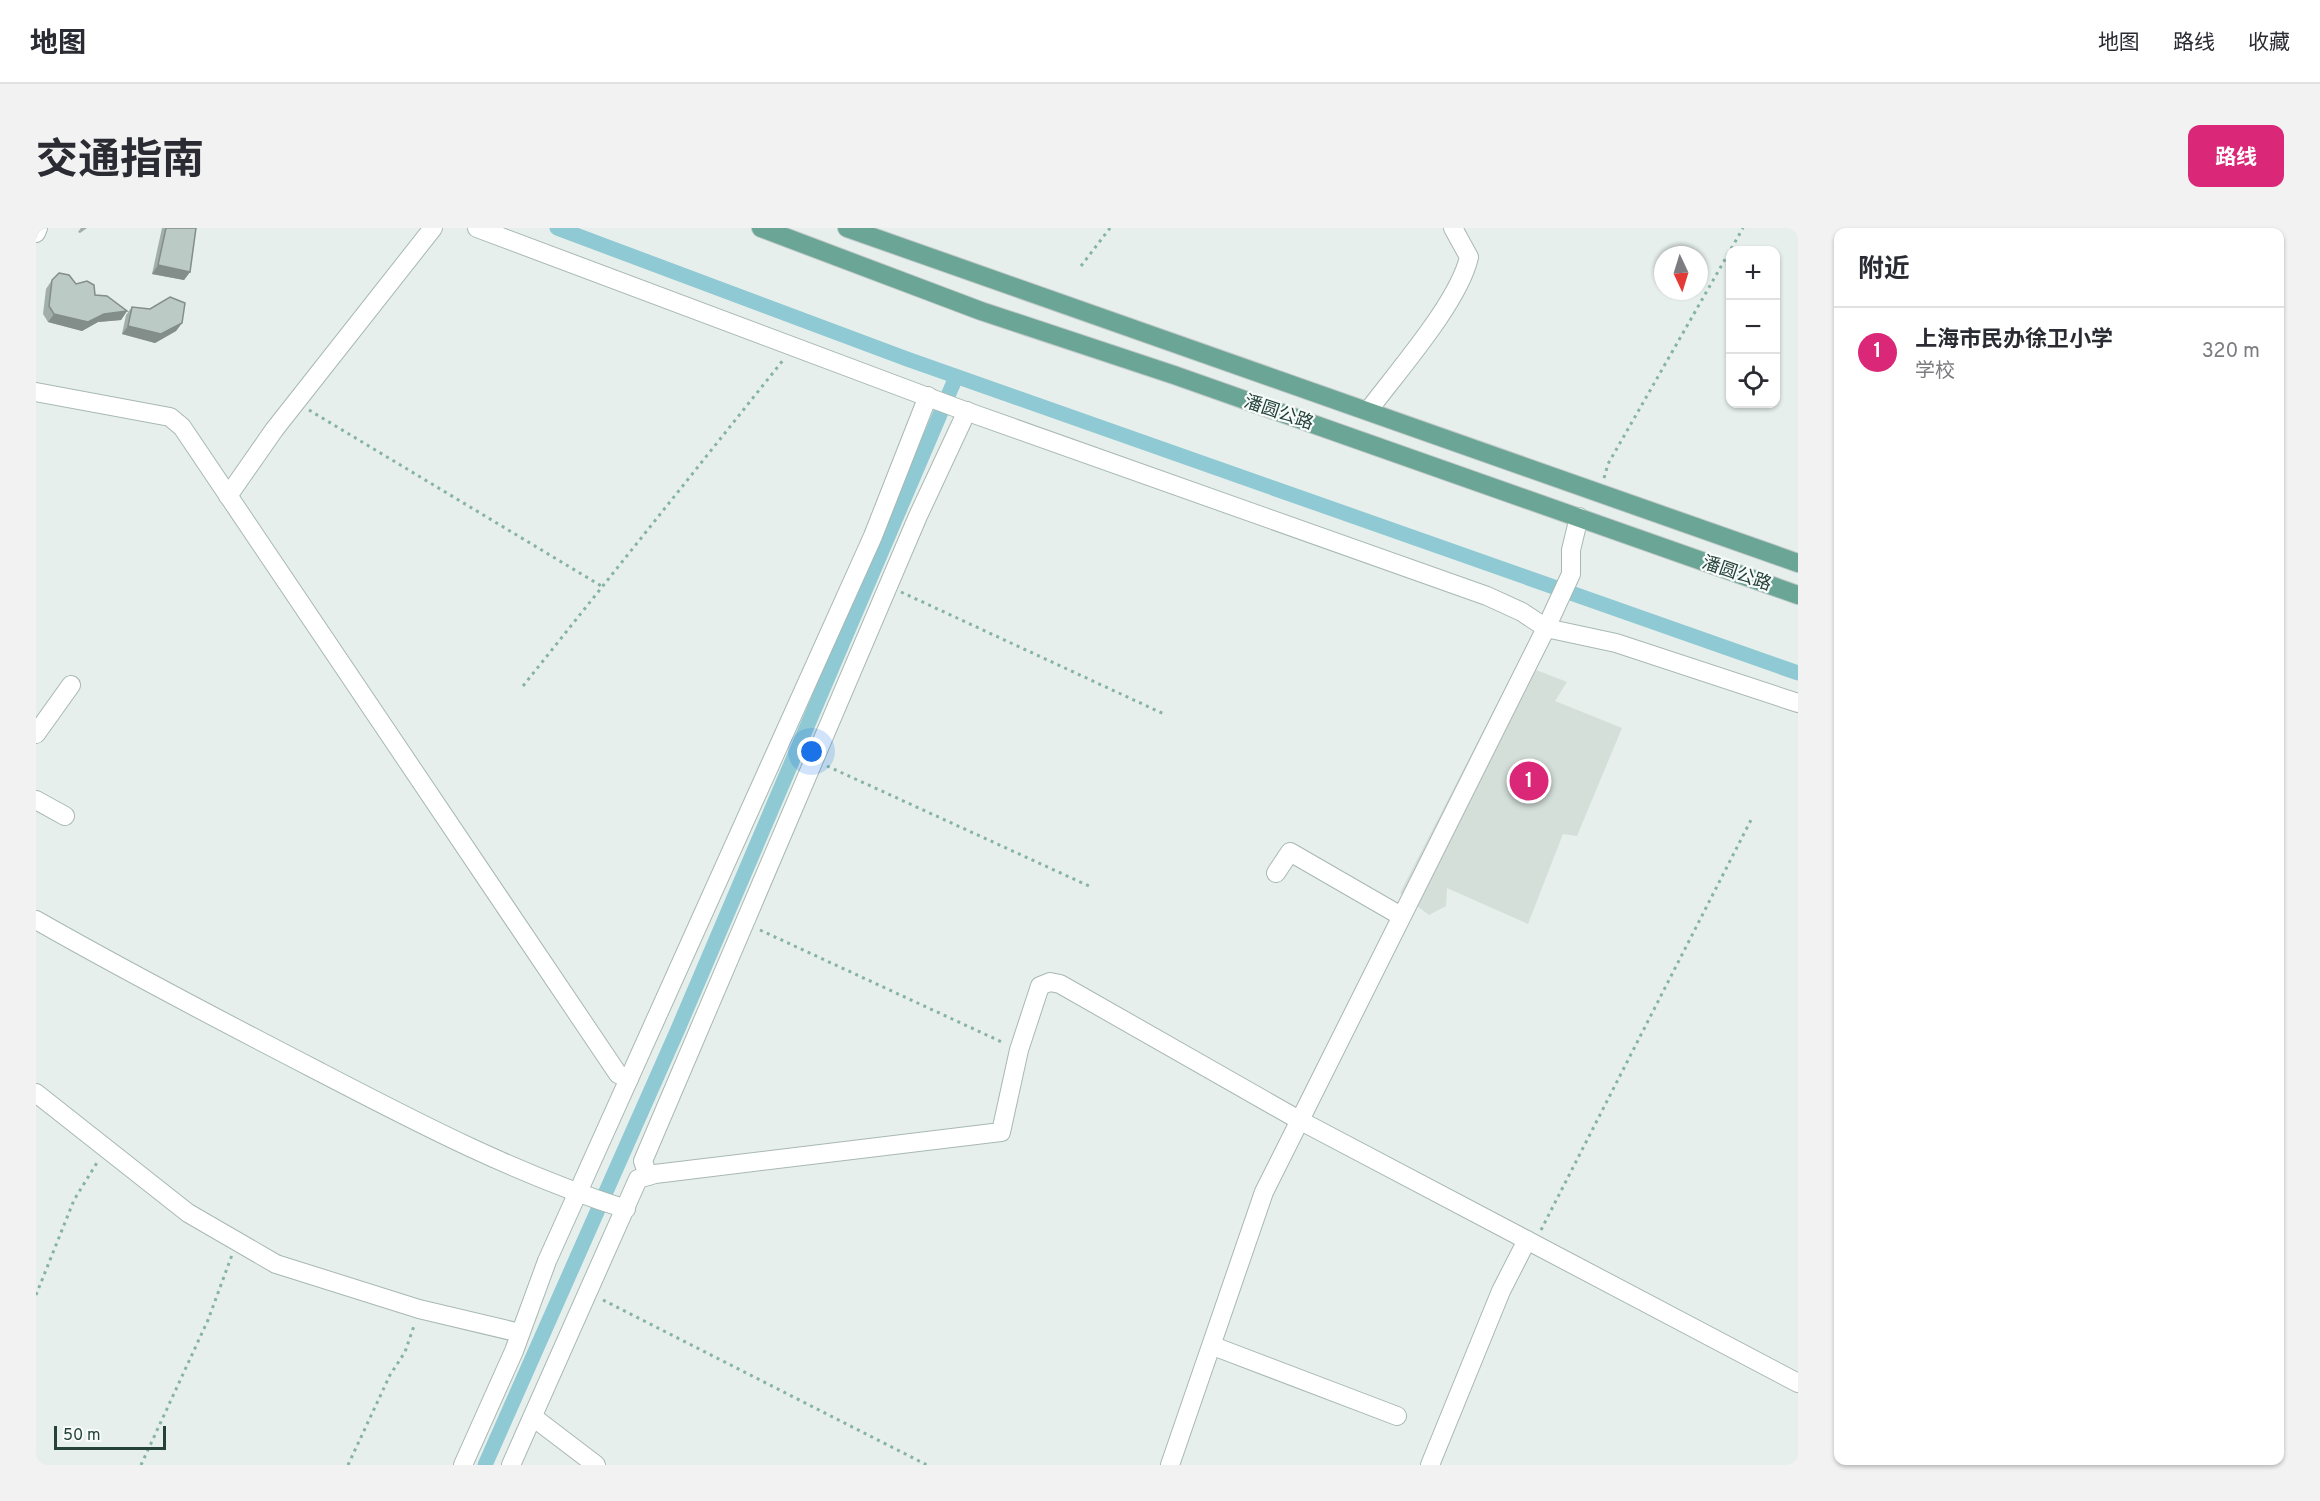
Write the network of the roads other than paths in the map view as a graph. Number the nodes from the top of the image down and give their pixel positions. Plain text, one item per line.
1 (38, 228) edge
2 (434, 228) edge
3 (477, 228) edge
4 (761, 228) edge
5 (847, 228) edge
6 (1453, 228) edge
7 (36, 233) edge
8 (36, 393) edge
9 (931, 398) junction
10 (962, 410) junction
11 (1368, 411) junction
12 (228, 496) junction
13 (1578, 518) junction
14 (1798, 563) edge
15 (1798, 595) edge
16 (1548, 623) junction
17 (70, 685) dead end
18 (1798, 703) edge
19 (36, 734) edge
20 (36, 800) edge
21 (65, 816) dead end
22 (1276, 873) dead end
23 (1401, 916) junction
24 (36, 920) edge
25 (629, 1080) junction
26 (36, 1093) edge
27 (1299, 1120) junction
28 (648, 1176) junction
29 (582, 1194) junction
30 (622, 1208) junction
31 (1531, 1241) junction
32 (520, 1333) junction
33 (1212, 1346) junction
34 (1798, 1383) edge
35 (1397, 1416) dead end
36 (533, 1417) junction
37 (463, 1465) edge
38 (511, 1465) edge
39 (596, 1465) edge
40 (1170, 1465) edge
41 (1430, 1465) edge

1 - 7 street
2 - 12 street
3 - 9 street
4 - 13 main road, 潘圆公路
5 - 11 main road, 潘圆公路
6 - 11 street
8 - 12 street
9 - 10 street
9 - 25 street
10 - 16 street
10 - 28 street
11 - 14 main road, 潘圆公路
12 - 25 street
13 - 15 main road, 潘圆公路
13 - 16 street
16 - 18 street
16 - 23 street
17 - 19 street
20 - 21 street
22 - 23 street
23 - 27 street
24 - 29 street
25 - 29 street
26 - 32 street
27 - 28 street
27 - 31 street
27 - 33 street
28 - 30 street
29 - 30 street
29 - 32 street
30 - 36 street
31 - 34 street
31 - 41 street
32 - 37 street
33 - 35 street
33 - 40 street
36 - 38 street
36 - 39 street

